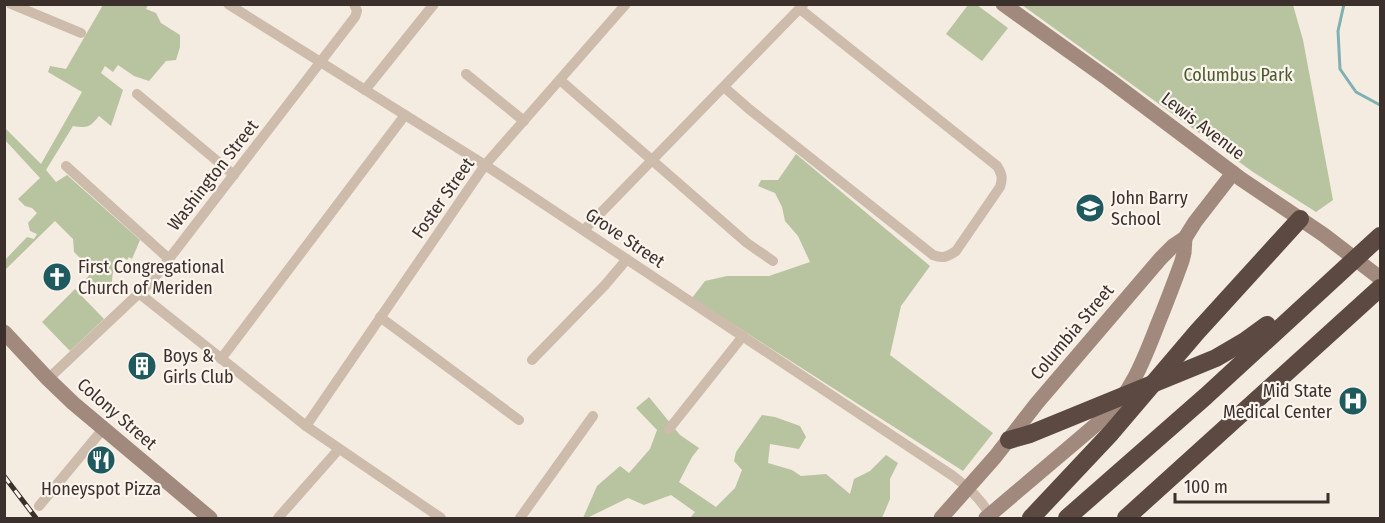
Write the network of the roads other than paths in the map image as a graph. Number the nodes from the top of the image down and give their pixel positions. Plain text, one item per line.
1 (11, 4) edge
2 (228, 4) edge
3 (354, 4) edge
4 (434, 4) edge
5 (626, 4) edge
6 (1003, 4) edge
7 (802, 7) edge
8 (81, 33) dead end
9 (321, 62) junction
10 (466, 74) dead end
11 (560, 80) junction
12 (724, 87) junction
13 (365, 90) junction
14 (137, 94) dead end
15 (405, 115) junction
16 (524, 121) junction
17 (652, 160) junction
18 (485, 165) junction
19 (66, 166) dead end
20 (1233, 173) junction
21 (234, 175) junction
22 (1300, 219) junction
23 (584, 230) junction
24 (1380, 236) edge
25 (1185, 238) junction
26 (169, 259) junction
27 (627, 259) junction
28 (773, 261) dead end
29 (1380, 278) edge
30 (1380, 288) edge
31 (1315, 293) junction
32 (140, 294) junction
33 (380, 317) junction
34 (4, 332) edge
35 (743, 336) junction
36 (221, 359) junction
37 (532, 360) dead end
38 (48, 379) junction
39 (593, 417) dead end
40 (519, 420) dead end
41 (306, 426) junction
42 (103, 429) junction
43 (669, 429) dead end
44 (1009, 440) junction
45 (339, 448) junction
46 (968, 488) junction
47 (39, 506) dead end
48 (988, 517) edge
49 (210, 519) edge
50 (278, 519) edge
51 (441, 519) edge
52 (520, 519) edge
53 (941, 519) edge
54 (1031, 519) edge
55 (1067, 519) edge
56 (1126, 519) edge

1 - 8 street
2 - 9 street, Grove Street
3 - 9 street, Washington Street
4 - 13 street
5 - 11 street, Foster Street
6 - 20 street, Lewis Avenue
7 - 12 street
7 - 12 street
9 - 13 street, Grove Street
9 - 21 street, Washington Street
10 - 16 street
11 - 16 street, Foster Street
11 - 17 street
12 - 17 street
13 - 15 street, Grove Street
14 - 21 street
15 - 18 street, Grove Street
15 - 36 street
16 - 18 street, Foster Street
17 - 23 street
17 - 28 street
18 - 23 street, Grove Street
18 - 33 street, Foster Street
19 - 26 street
20 - 22 street, Lewis Avenue
20 - 25 street, Columbia Street
21 - 26 street, Washington Street
22 - 29 street, Lewis Avenue
22 - 54 highway
23 - 27 street, Grove Street
24 - 31 highway
25 - 44 street, Columbia Street
25 - 48 street
26 - 32 street, Washington Street
27 - 35 street, Grove Street
27 - 37 street
30 - 56 highway
31 - 44 highway
31 - 55 highway
32 - 36 street
32 - 38 street, Washington Street
33 - 40 street
33 - 41 street, Foster Street
34 - 38 street, Colony Street
35 - 43 street
35 - 46 street, Grove Street
36 - 41 street
38 - 42 street, Colony Street
39 - 52 street
41 - 45 street
42 - 47 street
42 - 49 street, Colony Street
44 - 46 street, Columbia Street
45 - 50 street
45 - 51 street
46 - 48 street, Grove Street
46 - 53 street, Columbia Street

